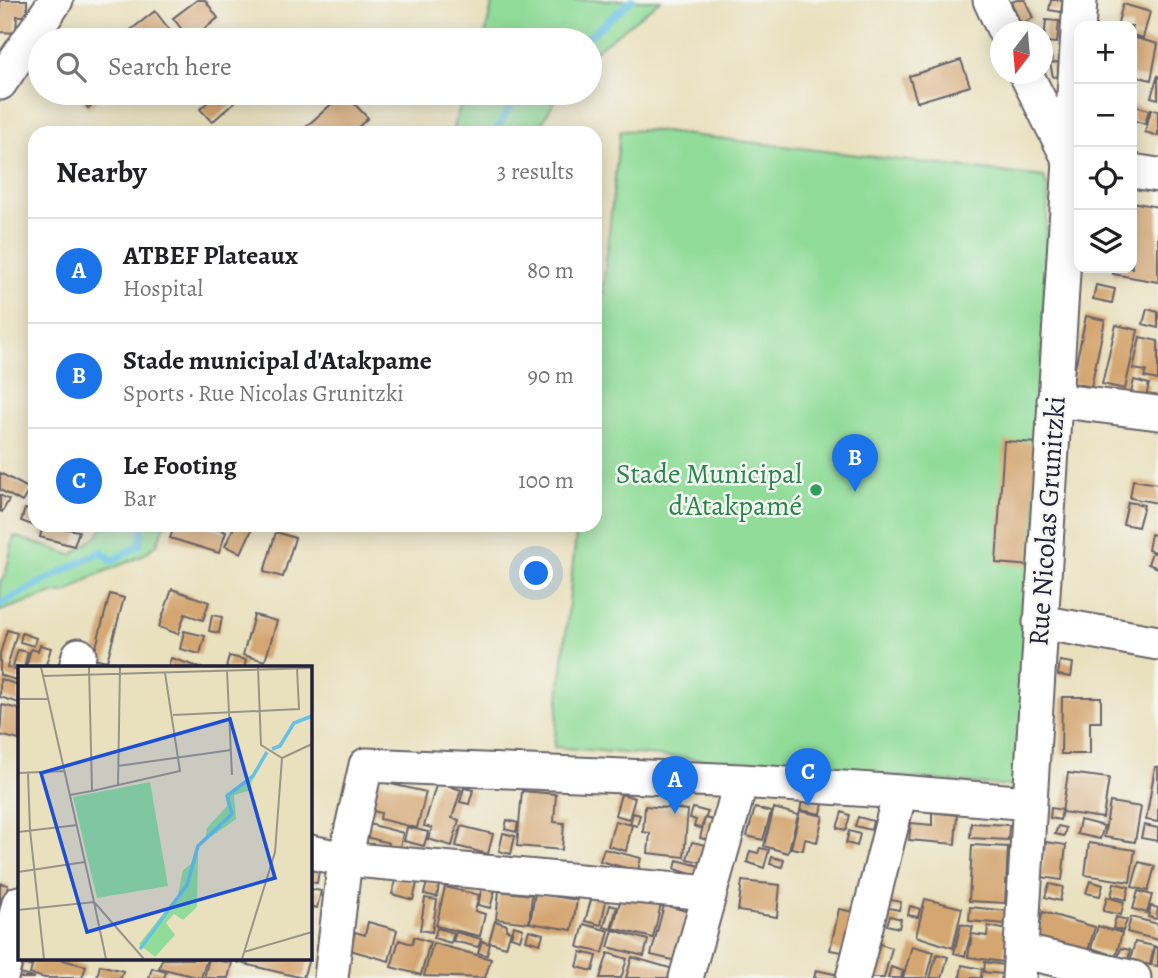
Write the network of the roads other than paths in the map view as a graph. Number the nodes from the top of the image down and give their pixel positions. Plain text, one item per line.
1 (55, 0) edge
2 (990, 0) edge
3 (1080, 0) edge
4 (1000, 21) edge
5 (36, 28) edge
6 (28, 41) edge
7 (0, 83) edge
8 (1031, 84) edge
9 (1075, 147) edge
10 (1074, 162) edge
11 (1137, 172) edge
12 (1158, 175) edge
13 (1054, 400) junction
14 (1158, 413) edge
15 (1040, 622) junction
16 (1158, 643) edge
17 (741, 781) junction
18 (900, 792) junction
19 (1029, 803) junction
20 (312, 852) edge
21 (345, 859) junction
22 (709, 893) junction
23 (18, 907) edge
24 (1020, 965) edge
25 (1, 978) edge
26 (331, 978) edge
27 (686, 978) edge
28 (853, 978) edge
29 (1134, 978) edge

1 - 5 street
2 - 4 street
3 - 9 street, Rue Nicolas Grunitzki
6 - 7 street
8 - 10 street
10 - 13 street, Rue Nicolas Grunitzki
11 - 12 street
13 - 14 street
13 - 15 street, Rue Nicolas Grunitzki
15 - 16 street
15 - 19 street, Rue Nicolas Grunitzki
17 - 18 street
17 - 21 street
17 - 22 street
18 - 19 street
18 - 28 street
19 - 24 street, Rue Nicolas Grunitzki
20 - 21 street
21 - 22 street
21 - 26 street
22 - 27 street
23 - 25 street
24 - 29 street

